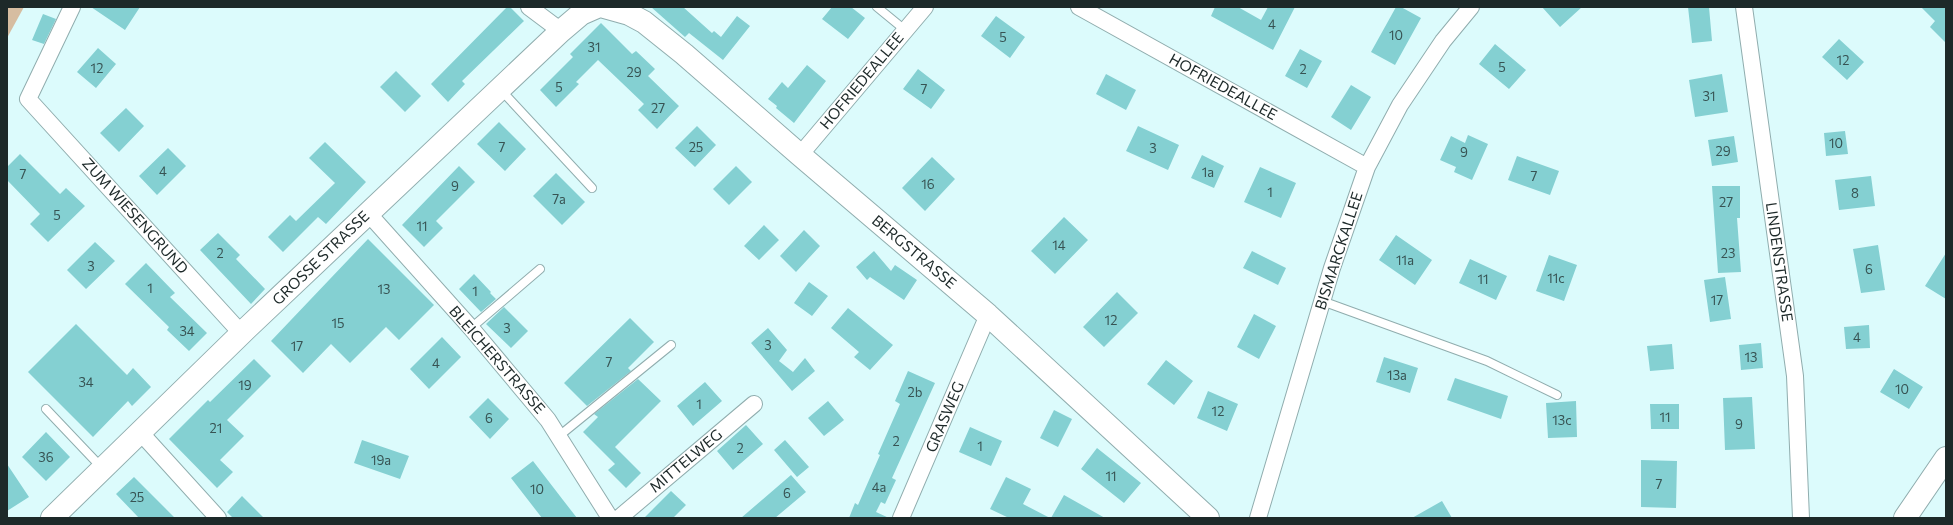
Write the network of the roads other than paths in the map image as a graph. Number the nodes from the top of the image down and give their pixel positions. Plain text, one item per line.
1 (72, 7) edge
2 (529, 7) edge
3 (597, 7) edge
4 (605, 7) edge
5 (877, 7) edge
6 (925, 7) edge
7 (1079, 7) edge
8 (1471, 7) edge
9 (1744, 7) edge
10 (905, 30) junction
11 (561, 31) junction
12 (501, 89) junction
13 (800, 155) junction
14 (1368, 167) junction
15 (592, 188) dead end
16 (368, 213) junction
17 (540, 269) dead end
18 (1322, 301) junction
19 (988, 315) junction
20 (471, 328) junction
21 (242, 334) junction
22 (671, 345) dead end
23 (1557, 395) dead end
24 (754, 404) dead end
25 (46, 409) dead end
26 (140, 432) junction
27 (559, 436) junction
28 (1946, 458) edge
29 (102, 468) junction
30 (52, 518) edge
31 (218, 518) edge
32 (610, 518) edge
33 (619, 518) edge
34 (901, 518) edge
35 (1208, 518) edge
36 (1258, 518) edge
37 (1801, 518) edge
38 (1904, 518) edge

1 - 21 street, ZUM WIESENGRUND
2 - 11 street
3 - 11 street, GROSSE STRASSE
4 - 13 street, BERGSTRASSE
5 - 10 lane
6 - 10 street, HOFRIEDEALLEE
7 - 14 street, HOFRIEDEALLEE
8 - 14 street, BISMARCKALLEE
9 - 37 street, LINDENSTRASSE
10 - 13 street, HOFRIEDEALLEE
11 - 12 street, GROSSE STRASSE
12 - 15 lane
12 - 16 street, GROSSE STRASSE
13 - 19 street, BERGSTRASSE
14 - 18 street, BISMARCKALLEE
16 - 20 street, BLEICHERSTRASSE
16 - 21 street, GROSSE STRASSE
17 - 20 lane
18 - 23 lane
18 - 36 street, BISMARCKALLEE
19 - 34 street, GRASWEG
19 - 35 street, BERGSTRASSE
20 - 27 street, BLEICHERSTRASSE
21 - 26 street, GROSSE STRASSE
22 - 27 lane
24 - 33 street, MITTELWEG
25 - 29 lane
26 - 29 street, GROSSE STRASSE
26 - 31 street
27 - 32 street, BLEICHERSTRASSE
28 - 38 street
29 - 30 street, GROSSE STRASSE

